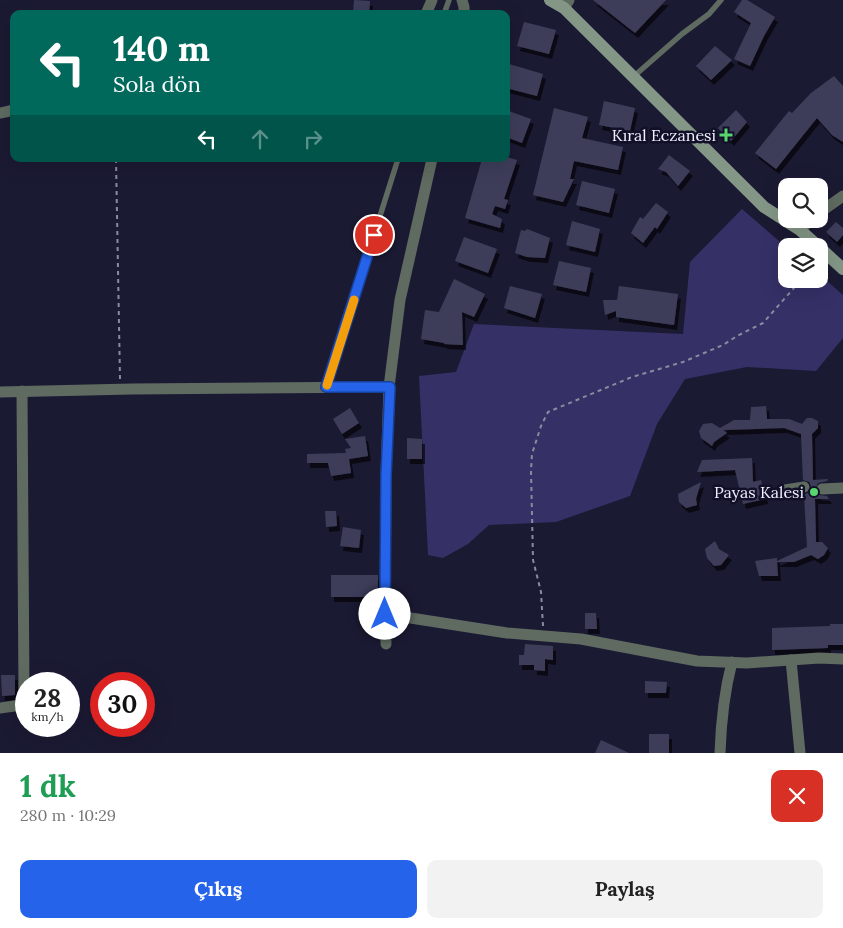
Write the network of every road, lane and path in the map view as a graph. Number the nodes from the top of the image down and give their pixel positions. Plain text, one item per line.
1 (721, 0) edge
2 (558, 2) edge
3 (633, 77) junction
4 (116, 162) edge
5 (397, 162) edge
6 (431, 162) edge
7 (843, 196) edge
8 (828, 207) edge
9 (800, 230) joint
10 (808, 238) edge
11 (828, 256) edge
12 (843, 269) edge
13 (794, 288) edge
14 (326, 387) junction
15 (390, 387) junction
16 (120, 389) junction
17 (0, 392) edge
18 (22, 392) junction
19 (804, 487) dead end
20 (843, 488) edge
21 (822, 489) dead end
22 (784, 490) dead end
23 (385, 614) junction
24 (543, 636) junction
25 (386, 644) dead end
26 (843, 659) edge
27 (791, 660) junction
28 (732, 662) junction
29 (0, 708) edge
30 (720, 753) edge
31 (800, 753) edge

1 - 3 lane
2 - 3 street
3 - 9 street
4 - 16 path
5 - 14 lane
6 - 15 street
7 - 8 street
9 - 10 street
11 - 12 street
13 - 24 path
14 - 15 street
14 - 16 street
15 - 23 street
16 - 18 street
17 - 18 street
18 - 29 street
19 - 22 street
20 - 21 street
23 - 24 street
23 - 25 street
24 - 28 street
26 - 27 street
27 - 28 street
27 - 31 street
28 - 30 street

